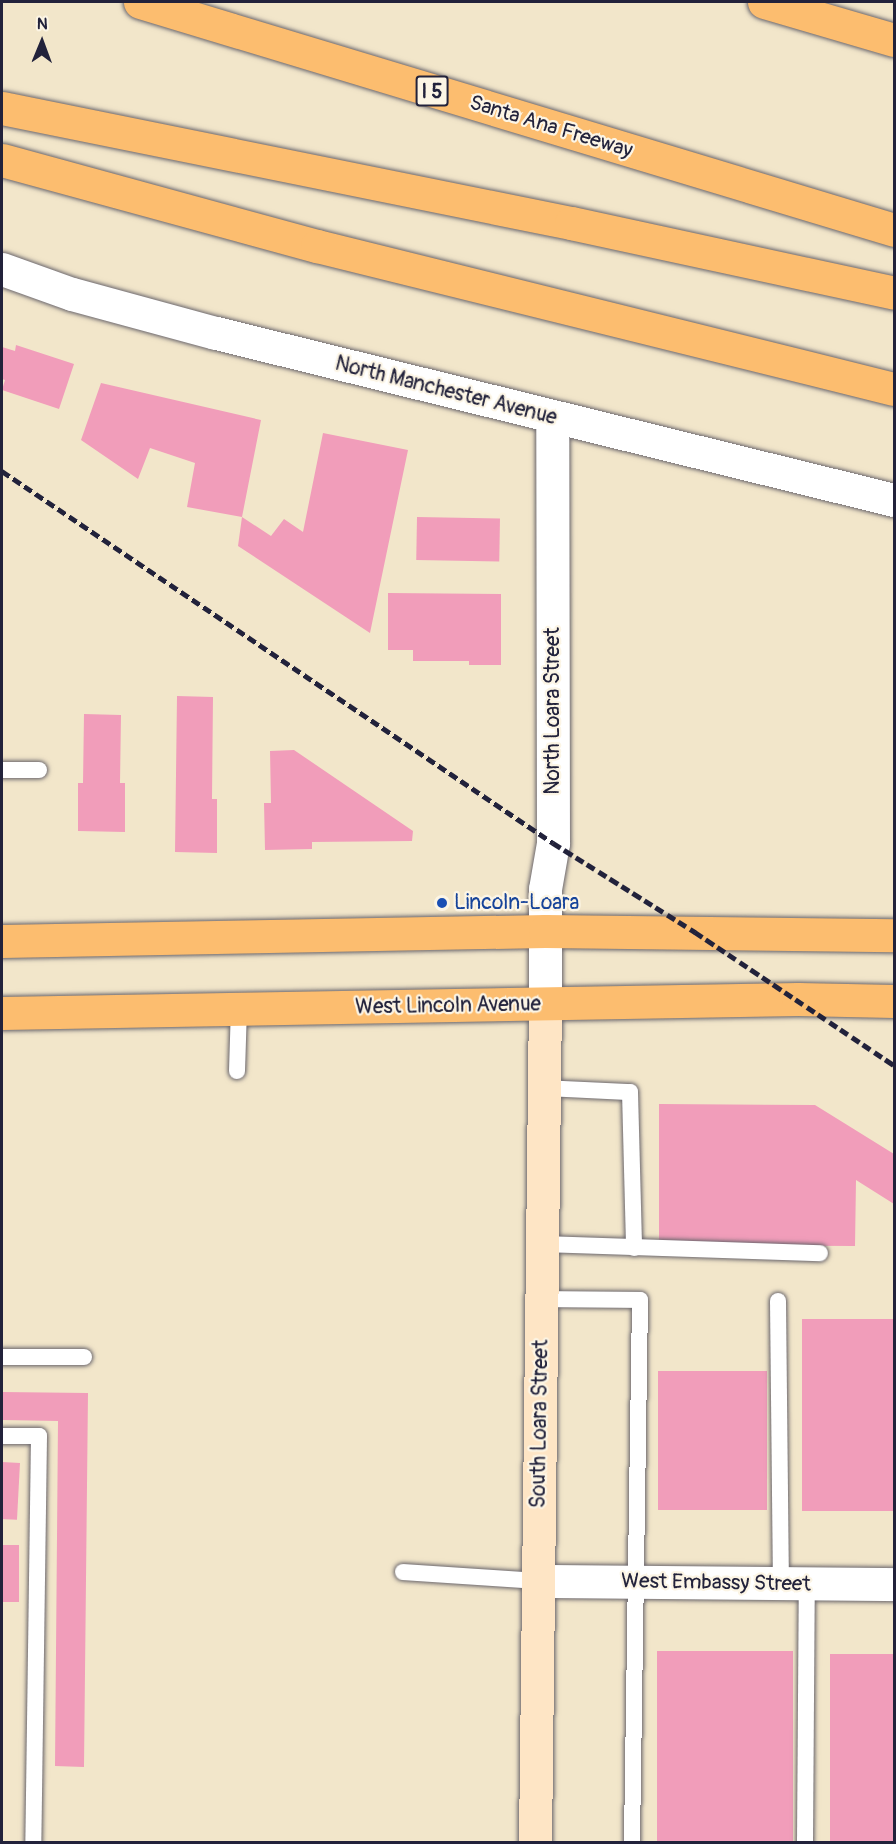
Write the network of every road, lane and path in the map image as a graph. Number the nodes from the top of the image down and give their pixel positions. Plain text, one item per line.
1 (140, 2) edge
2 (764, 2) edge
3 (831, 2) edge
4 (894, 26) edge
5 (894, 40) edge
6 (2, 108) edge
7 (2, 160) edge
8 (894, 230) edge
9 (2, 269) edge
10 (894, 293) edge
11 (894, 389) edge
12 (552, 417) junction
13 (894, 500) edge
14 (39, 770) dead end
15 (2, 771) edge
16 (545, 931) junction
17 (894, 935) edge
18 (2, 941) edge
19 (894, 1001) edge
20 (546, 1005) junction
21 (239, 1009) junction
22 (2, 1013) edge
23 (237, 1071) dead end
24 (544, 1088) junction
25 (543, 1244) junction
26 (633, 1248) junction
27 (820, 1253) dead end
28 (542, 1299) junction
29 (778, 1301) dead end
30 (2, 1357) edge
31 (84, 1357) dead end
32 (2, 1436) edge
33 (404, 1572) dead end
34 (538, 1581) junction
35 (637, 1582) junction
36 (794, 1584) junction
37 (894, 1584) edge
38 (33, 1842) edge
39 (535, 1842) edge
40 (632, 1842) edge
41 (805, 1842) edge

1 - 8 main road, Santa Ana Freeway / I 5
2 - 5 main road
3 - 4 main road
6 - 10 main road
7 - 11 main road
9 - 12 street, North Manchester Avenue
12 - 13 street, North Manchester Avenue
12 - 16 street, North Loara Street
14 - 15 lane
16 - 17 main road
16 - 18 main road
16 - 20 street, North Loara Street
19 - 20 main road, West Lincoln Avenue
20 - 21 main road, West Lincoln Avenue
20 - 24 street, South Loara Street
21 - 22 main road, West Lincoln Avenue
21 - 23 lane
24 - 25 street, South Loara Street
24 - 26 lane
25 - 26 lane
25 - 28 street, South Loara Street
26 - 27 lane
28 - 34 street, South Loara Street
28 - 35 lane
29 - 36 lane
30 - 31 lane
32 - 38 lane
33 - 34 lane
34 - 35 street, West Embassy Street
34 - 39 street, South Loara Street
35 - 36 street, West Embassy Street
35 - 40 lane
36 - 37 street, West Embassy Street
36 - 41 lane

